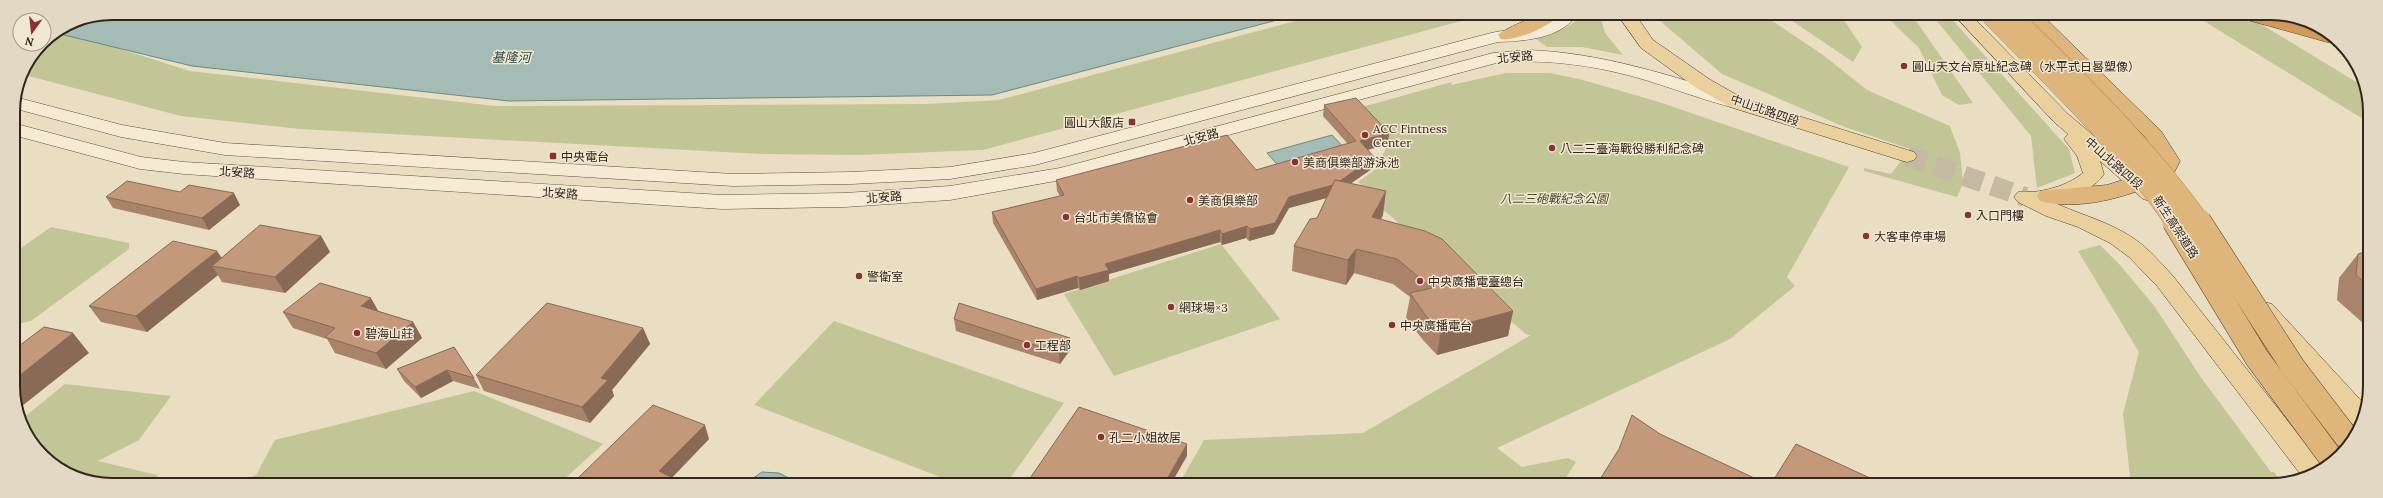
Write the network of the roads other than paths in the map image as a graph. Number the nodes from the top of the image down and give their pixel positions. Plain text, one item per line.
1 (1541, 20) edge
2 (1562, 20) edge
3 (1630, 20) edge
4 (1967, 20) edge
5 (1996, 20) edge
6 (2016, 20) edge
7 (2037, 20) edge
8 (2268, 20) edge
9 (1507, 35) junction
10 (2321, 35) edge
11 (1737, 102) junction
12 (20, 104) edge
13 (2061, 118) junction
14 (20, 131) edge
15 (1907, 156) tunnel mouth
16 (2137, 182) junction
17 (2033, 197) junction
18 (2358, 414) edge
19 (2347, 438) edge
20 (2330, 456) edge
21 (2311, 469) edge

1 - 9 highway
2 - 9 main road, 北安路
3 - 11 main road, 中山北路四段
4 - 13 main road, 中山北路四段
5 - 20 highway, 新生高架道路, bridge
6 - 19 highway, 新生高架道路, bridge
7 - 16 highway
8 - 10 highway
9 - 12 main road, 北安路
11 - 14 main road, 北安路
11 - 15 main road, 中山北路四段
13 - 16 main road, 中山北路四段
13 - 17 main road
16 - 17 highway
16 - 18 main road, 中山北路四段
17 - 21 main road

